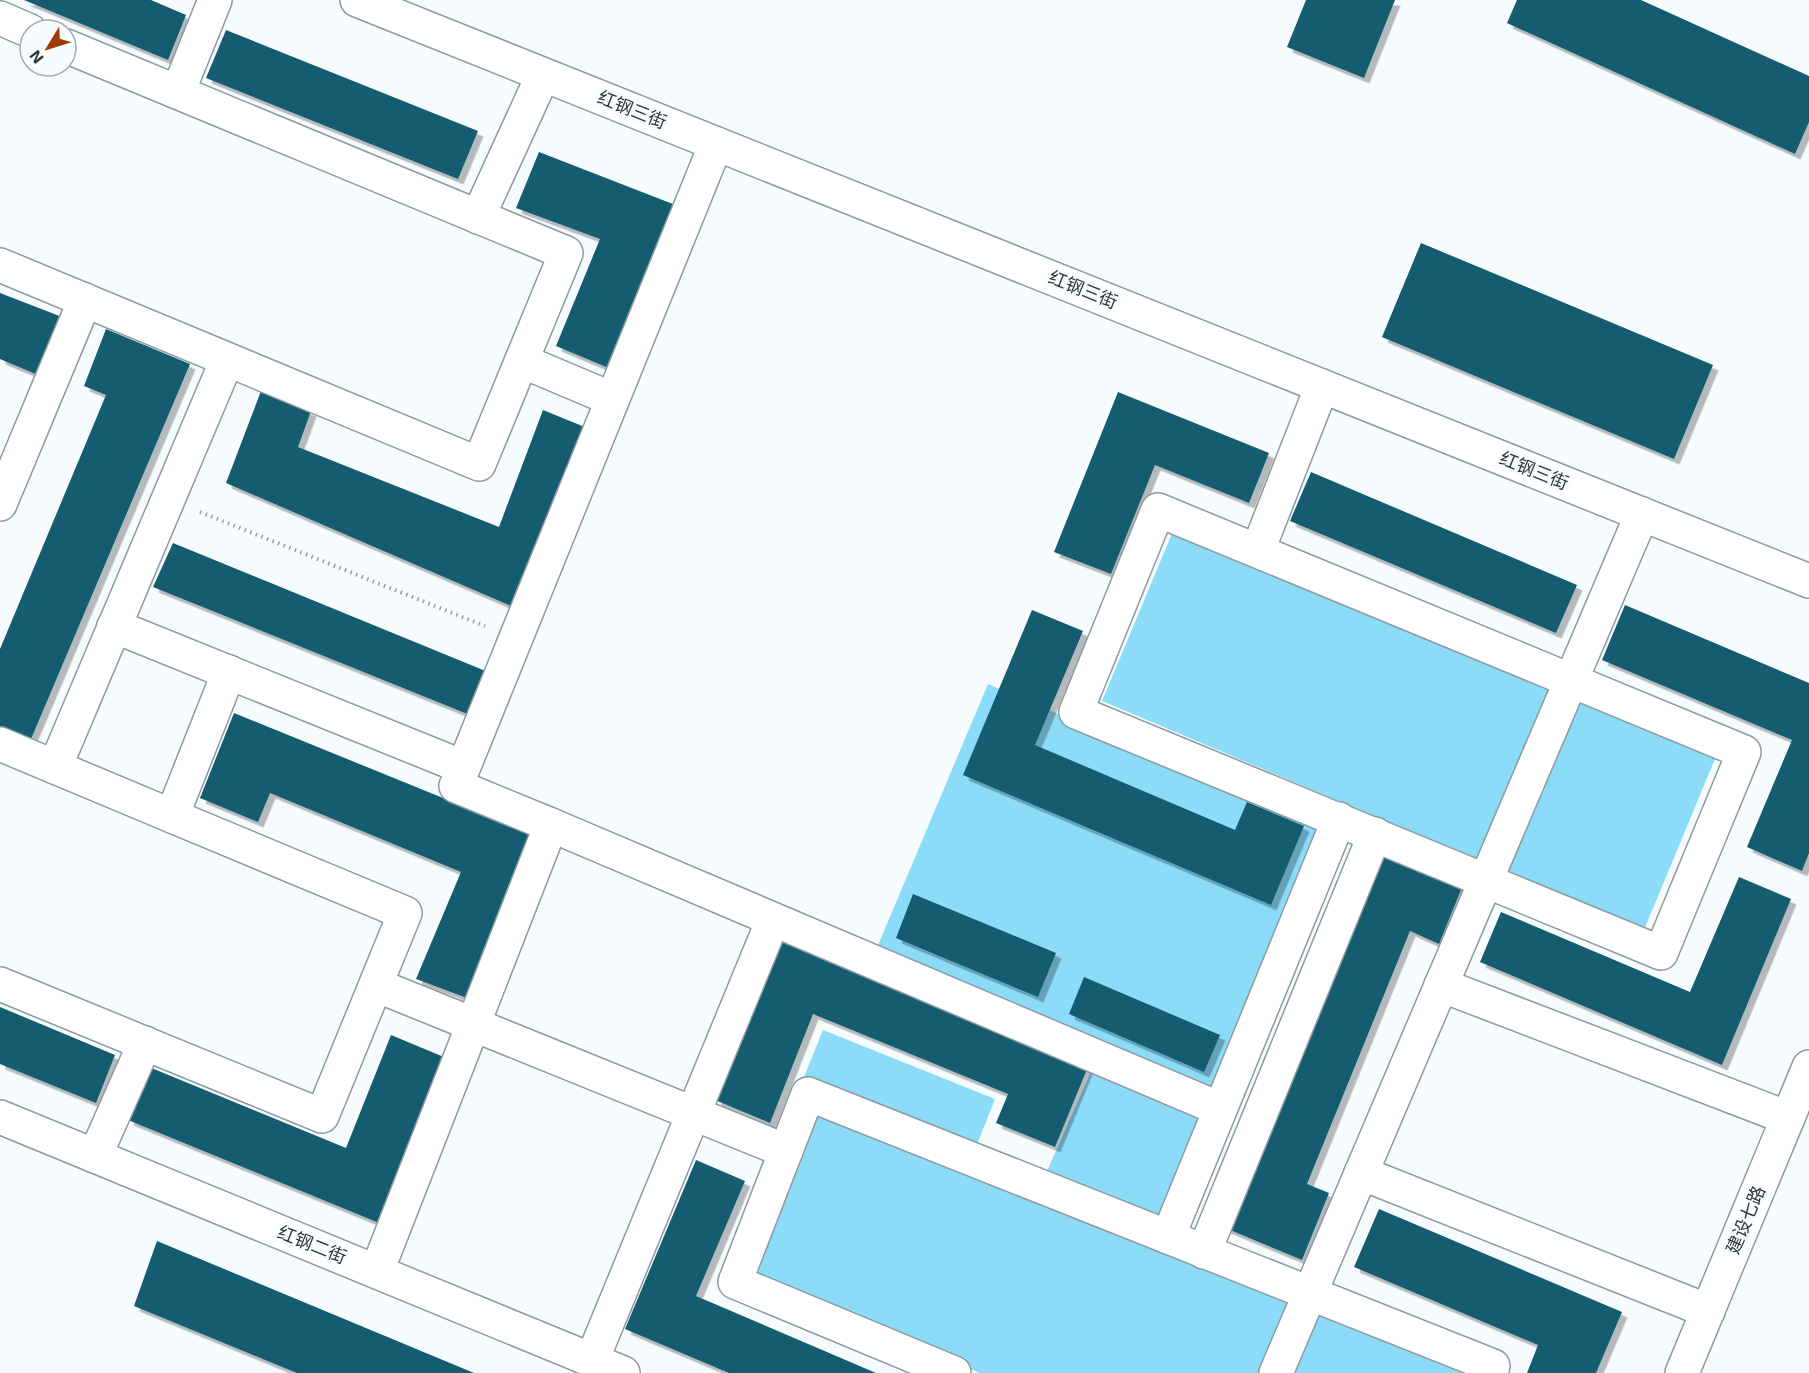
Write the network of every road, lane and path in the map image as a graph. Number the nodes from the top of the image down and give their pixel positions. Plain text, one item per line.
1 (215, 0) edge
2 (357, 0) edge
3 (0, 18) edge
4 (18, 26) edge
5 (78, 51) edge
6 (543, 75) junction
7 (178, 92) junction
8 (716, 144) junction
9 (478, 217) junction
10 (0, 265) edge
11 (85, 300) junction
12 (227, 360) junction
13 (522, 361) junction
14 (1322, 386) junction
15 (612, 399) junction
16 (168, 499) junction
17 (0, 504) edge
18 (1642, 514) junction
19 (1258, 550) junction
20 (1809, 581) edge
21 (114, 626) junction
22 (516, 638) junction
23 (229, 672) junction
24 (1571, 680) junction
25 (0, 744) edge
26 (55, 767) junction
27 (463, 767) junction
28 (172, 816) junction
29 (1339, 819) junction
30 (551, 825) junction
31 (1375, 834) junction
32 (1486, 880) junction
33 (773, 920) junction
34 (0, 984) edge
35 (376, 985) junction
36 (1441, 985) junction
37 (473, 1024) junction
38 (145, 1043) junction
39 (1809, 1067) edge
40 (1220, 1110) junction
41 (694, 1113) junction
42 (0, 1117) edge
43 (1788, 1118) junction
44 (786, 1151) junction
45 (95, 1156) junction
46 (1361, 1173) junction
47 (1168, 1238) junction
48 (1204, 1252) junction
49 (377, 1272) junction
50 (1310, 1294) junction
51 (1708, 1311) junction
52 (592, 1360) junction
53 (912, 1365) edge
54 (623, 1373) edge
55 (954, 1373) edge
56 (1276, 1373) edge
57 (1490, 1373) edge
58 (1682, 1373) edge

1 - 7 street
2 - 6 street, 红钢三街
3 - 4 street
5 - 7 street
6 - 8 street, 红钢三街
6 - 9 street
7 - 9 street
8 - 14 street, 红钢三街
8 - 15 street
9 - 13 street
10 - 11 street
11 - 12 street
11 - 17 street
12 - 13 street
12 - 16 street
13 - 15 street
14 - 18 street, 红钢三街
14 - 19 street
15 - 22 street
16 - 21 street
16 - 22 path
18 - 20 street, 红钢三街
18 - 24 street
19 - 24 street
19 - 29 street
21 - 23 street
21 - 26 street
22 - 27 street
23 - 27 street
23 - 28 street
24 - 32 street
24 - 32 street
25 - 26 street
26 - 28 street
27 - 30 street
28 - 35 street
29 - 31 street
29 - 40 street
30 - 33 street
30 - 37 street
31 - 32 street
31 - 48 street
32 - 36 street
33 - 40 street
33 - 41 street
34 - 38 street
35 - 37 street
35 - 38 street
36 - 43 street
36 - 46 street
37 - 41 street
37 - 49 street
38 - 45 street
39 - 43 street, 建设七路
40 - 47 street
41 - 44 street
41 - 52 street
42 - 45 street, 红钢二街
43 - 51 street, 建设七路
44 - 47 street
44 - 53 street
45 - 49 street, 红钢二街
46 - 50 street
46 - 51 street
47 - 48 street
48 - 50 street
49 - 52 street, 红钢二街
50 - 56 street
50 - 57 street
51 - 58 street, 建设七路
52 - 54 street, 红钢二街
53 - 55 street

